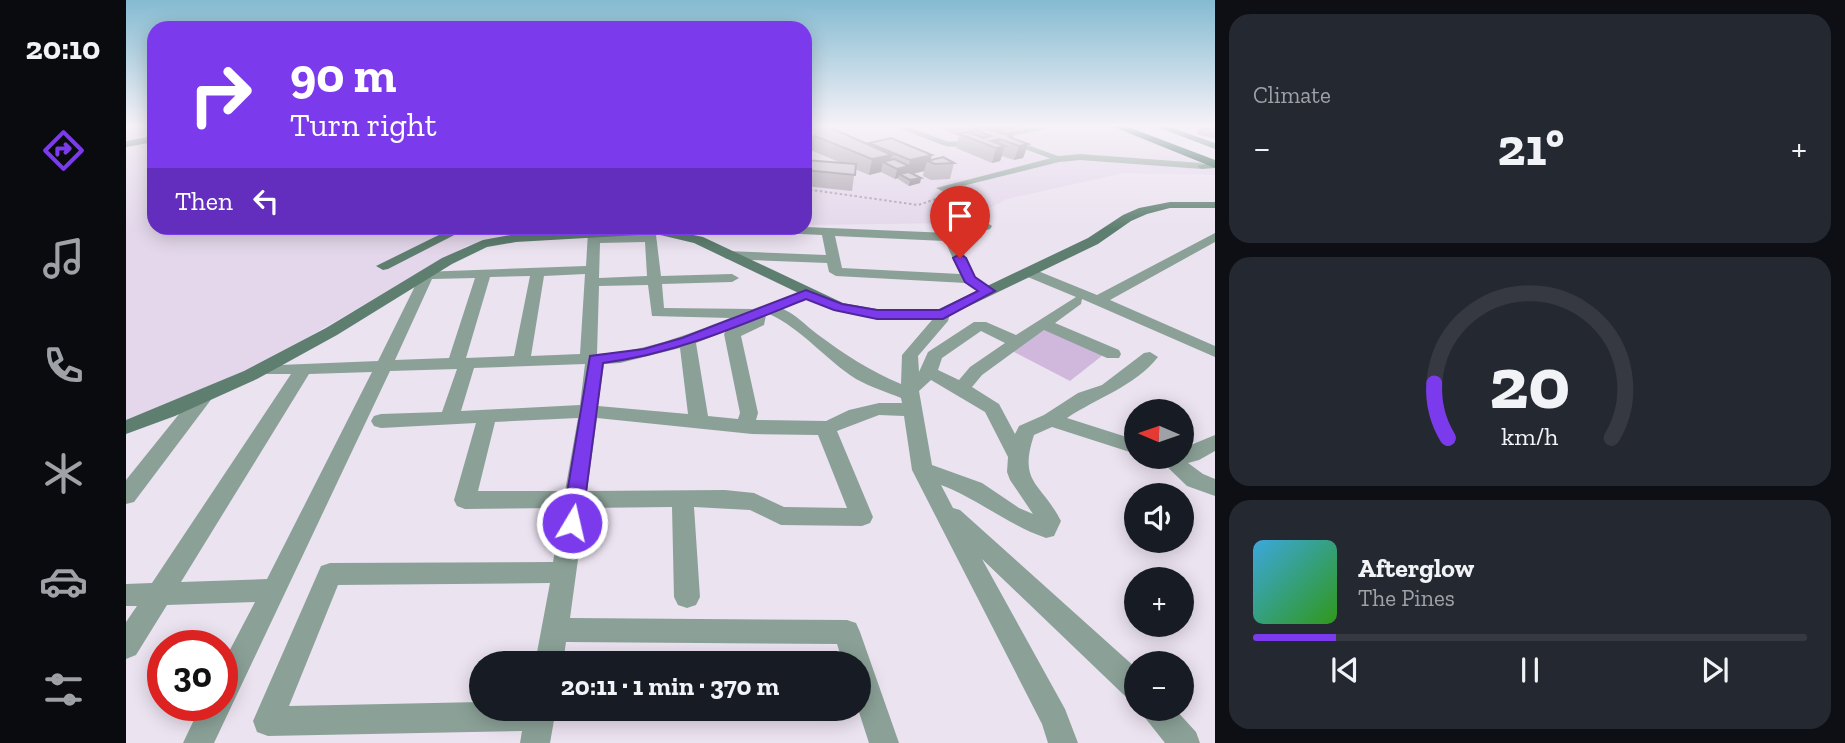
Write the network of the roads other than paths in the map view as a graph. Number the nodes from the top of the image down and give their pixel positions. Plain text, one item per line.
1 (1056, 160) edge
2 (1139, 160) edge
3 (1211, 165) edge
4 (942, 188) road end
5 (1213, 206) edge
6 (986, 226) dead end
7 (812, 230) edge
8 (828, 231) junction
9 (447, 235) edge
10 (563, 235) edge
11 (594, 235) edge
12 (616, 235) edge
13 (684, 235) edge
14 (950, 237) junction
15 (1215, 237) edge
16 (727, 255) junction
17 (834, 259) junction
18 (383, 266) dead end
19 (538, 271) junction
20 (1028, 272) junction
21 (484, 273) junction
22 (426, 275) junction
23 (593, 276) junction
24 (732, 278) dead end
25 (970, 279) junction
26 (654, 280) junction
27 (988, 291) junction
28 (806, 294) junction
29 (1098, 300) junction
30 (1076, 301) dead end
31 (764, 312) junction
32 (943, 314) junction
33 (1043, 324) junction
34 (687, 341) junction
35 (1017, 342) junction
36 (1215, 352) edge
37 (1113, 354) dead end
38 (1150, 357) dead end
39 (592, 360) junction
40 (522, 361) junction
41 (461, 363) junction
42 (383, 366) junction
43 (303, 369) junction
44 (261, 370) junction
45 (929, 372) junction
46 (961, 388) junction
47 (203, 397) junction
48 (911, 398) junction
49 (590, 411) junction
50 (486, 416) junction
51 (450, 417) junction
52 (1051, 420) junction
53 (381, 421) dead end
54 (699, 422) junction
55 (745, 426) junction
56 (126, 427) edge
57 (825, 427) junction
58 (1215, 442) edge
59 (1124, 443) edge
60 (1016, 454) junction
61 (1194, 454) edge
62 (1182, 469) edge
63 (922, 470) junction
64 (1215, 488) edge
65 (126, 496) edge
66 (576, 498) junction
67 (684, 498) junction
68 (942, 507) junction
69 (565, 572) junction
70 (275, 590) junction
71 (159, 594) junction
72 (126, 595) edge
73 (687, 597) dead end
74 (555, 630) junction
75 (126, 646) edge
76 (551, 651) edge
77 (853, 651) edge
78 (238, 663) edge
79 (1124, 676) edge
80 (871, 705) edge
81 (209, 721) edge
82 (1166, 721) edge
83 (539, 723) edge
84 (198, 743) edge
85 (884, 743) edge
86 (1063, 743) edge
87 (1185, 743) edge

1 - 4 street
2 - 3 street
5 - 20 street
6 - 14 street
7 - 8 street
8 - 14 street
8 - 17 street
9 - 18 street
10 - 22 street
11 - 23 street
12 - 26 street
13 - 16 street
14 - 25 street
15 - 29 street
16 - 17 street
16 - 28 street
17 - 25 street
19 - 21 street
19 - 23 street
19 - 40 street
20 - 27 street
20 - 29 street
21 - 22 street
21 - 41 street
22 - 42 street
22 - 44 street
23 - 26 street
23 - 39 street
24 - 26 street
25 - 27 street
26 - 31 street
27 - 32 street
28 - 31 street
28 - 32 street
29 - 36 street
30 - 33 street
31 - 34 street
31 - 48 street
31 - 55 street
32 - 48 street
33 - 35 street
33 - 37 street
34 - 39 street
34 - 54 street
35 - 45 street
35 - 46 street
38 - 52 street
39 - 40 street
39 - 49 street
40 - 41 street
41 - 42 street
41 - 51 street
42 - 43 street
42 - 70 street
43 - 44 street
43 - 71 street
44 - 47 street
45 - 46 street
45 - 48 street
46 - 60 street
47 - 56 street
47 - 65 street
48 - 57 street
48 - 63 street
49 - 50 street
49 - 54 street
49 - 66 street
50 - 51 street
50 - 66 street
51 - 53 street
52 - 59 street
52 - 60 street
54 - 55 street
55 - 57 street
57 - 67 street
58 - 61 street
60 - 63 street
62 - 64 street
63 - 68 street
66 - 67 street
66 - 69 street
67 - 73 street
68 - 79 street
68 - 86 street
69 - 74 street
69 - 83 street
70 - 71 street
70 - 78 street
71 - 72 street
71 - 75 street
74 - 76 street
74 - 77 street
80 - 85 street
81 - 84 street
82 - 87 street

